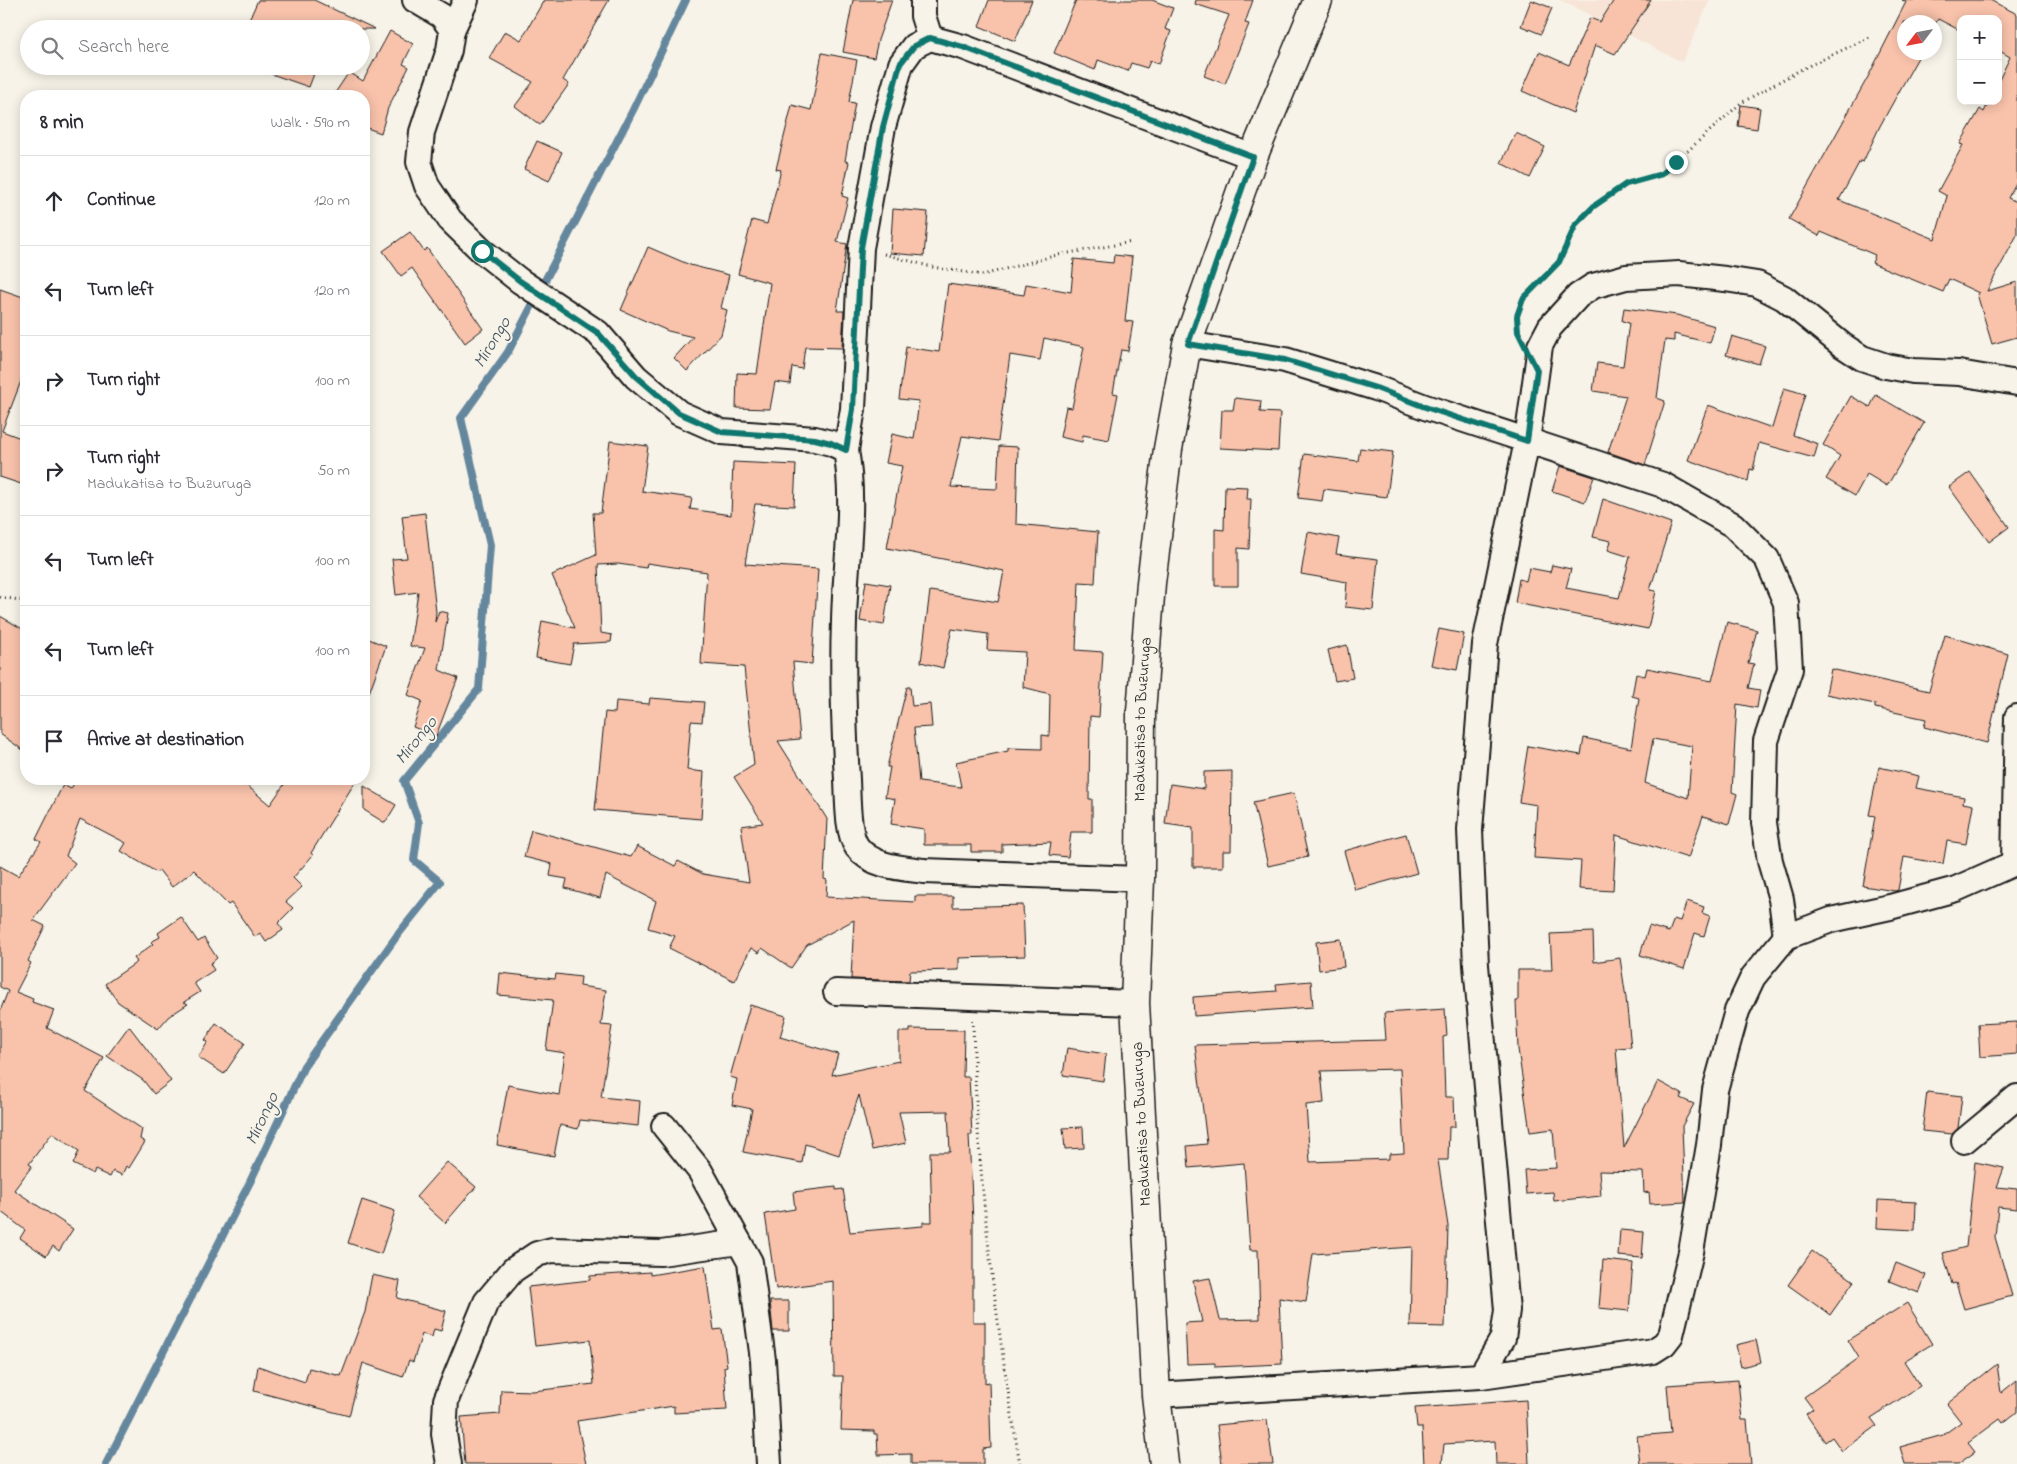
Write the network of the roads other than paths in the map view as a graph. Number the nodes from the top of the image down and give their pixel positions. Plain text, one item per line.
1 (415, 0) edge
2 (466, 0) edge
3 (923, 0) edge
4 (1318, 0) edge
5 (452, 30) junction
6 (930, 38) junction
7 (1253, 157) junction
8 (1188, 344) junction
9 (2017, 383) edge
10 (1527, 441) junction
11 (846, 450) junction
12 (2017, 723) edge
13 (2016, 862) edge
14 (1140, 879) junction
15 (1786, 937) junction
16 (836, 992) dead end
17 (1136, 1003) junction
18 (2017, 1097) edge
19 (664, 1126) dead end
20 (1964, 1141) dead end
21 (739, 1242) junction
22 (1481, 1376) junction
23 (1156, 1395) junction
24 (766, 1460) edge
25 (449, 1464) edge
26 (1164, 1464) edge

1 - 5 street
2 - 5 street
3 - 6 street
4 - 7 main road, Madukatisa to Buzuruga
5 - 11 street
6 - 7 street
6 - 11 street
7 - 8 main road, Madukatisa to Buzuruga
8 - 10 street
8 - 14 main road, Madukatisa to Buzuruga
9 - 10 street
10 - 15 street
10 - 22 street
11 - 14 street
12 - 13 street
13 - 15 street
14 - 17 main road, Madukatisa to Buzuruga
15 - 22 street
16 - 17 street
17 - 23 main road, Madukatisa to Buzuruga
18 - 20 street
19 - 21 street
21 - 24 street
21 - 25 street
22 - 23 street
23 - 26 main road, Madukatisa to Buzuruga

